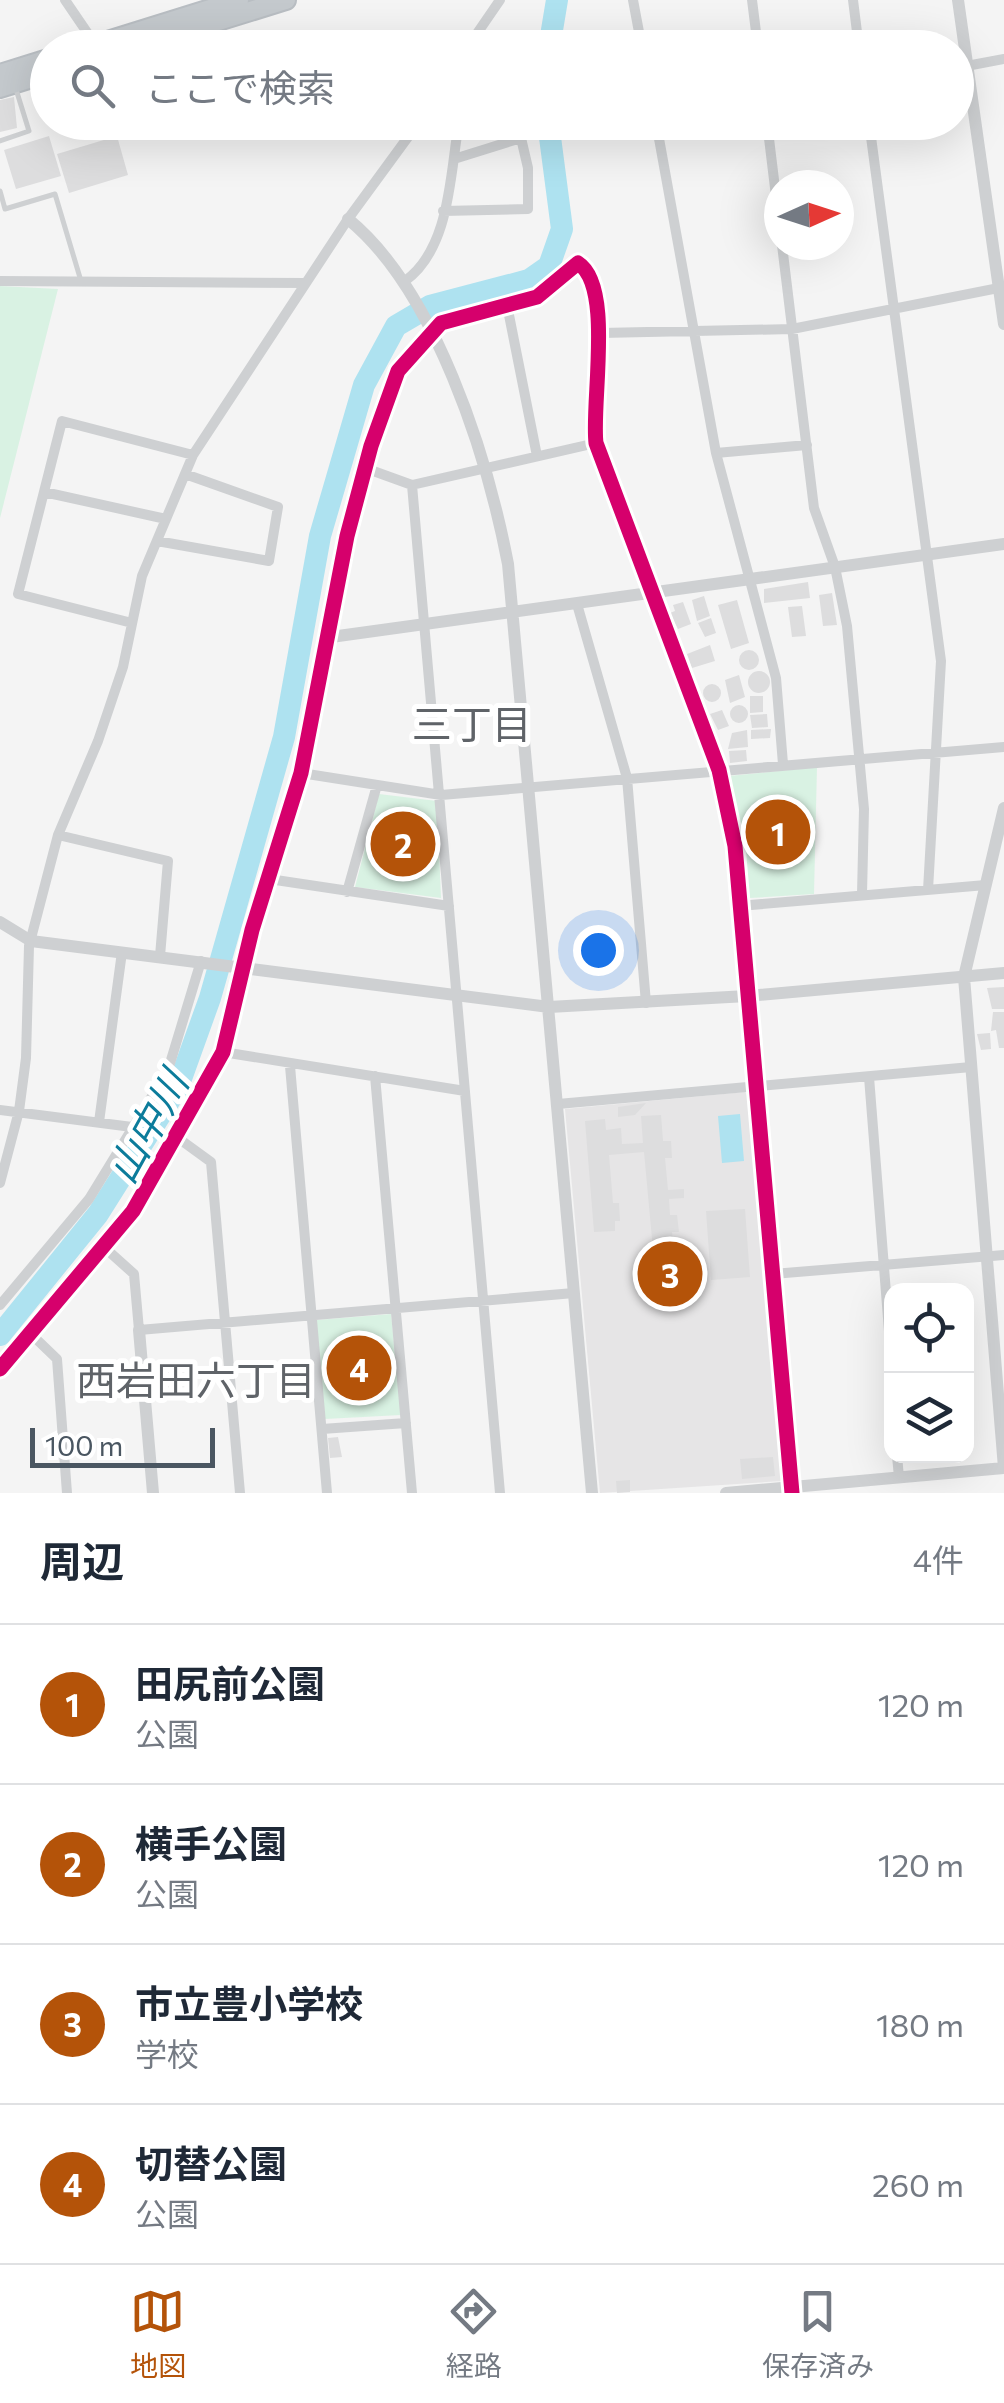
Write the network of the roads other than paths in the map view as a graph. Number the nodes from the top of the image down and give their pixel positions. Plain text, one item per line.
1 (65, 0) edge
2 (239, 0) edge
3 (286, 0) edge
4 (500, 0) edge
5 (633, 0) edge
6 (752, 0) edge
7 (852, 0) edge
8 (958, 0) edge
9 (81, 30) edge
10 (142, 30) edge
11 (189, 30) edge
12 (480, 30) edge
13 (639, 30) edge
14 (756, 30) edge
15 (856, 30) edge
16 (960, 30) edge
17 (1004, 60) edge
18 (974, 64) edge
19 (30, 69) edge
20 (30, 77) edge
21 (5, 82) edge
22 (974, 134) edge
23 (405, 140) edge
24 (456, 140) edge
25 (514, 140) edge
26 (521, 140) edge
27 (659, 140) edge
28 (769, 140) edge
29 (871, 140) edge
30 (0, 141) edge
31 (454, 158) junction
32 (773, 170) edge
33 (0, 190) edge
34 (444, 211) junction
35 (348, 219) junction
36 (784, 260) edge
37 (405, 280) junction
38 (0, 281) edge
39 (81, 282) junction
40 (306, 283) junction
41 (1001, 288) edge
42 (506, 306) junction
43 (893, 310) junction
44 (1004, 324) edge
45 (792, 329) junction
46 (431, 330) junction
47 (692, 332) junction
48 (601, 333) junction
49 (596, 443) junction
50 (806, 445) junction
51 (716, 453) junction
52 (192, 455) junction
53 (537, 456) junction
54 (365, 468) junction
55 (483, 468) junction
56 (185, 474) junction
57 (412, 485) junction
58 (44, 492) junction
59 (166, 520) junction
60 (157, 541) junction
61 (1004, 544) edge
62 (930, 555) junction
63 (835, 568) junction
64 (749, 579) junction
65 (653, 594) junction
66 (577, 604) junction
67 (514, 613) junction
68 (132, 623) junction
69 (424, 626) junction
70 (331, 637) junction
71 (1004, 746) edge
72 (937, 751) junction
73 (860, 758) junction
74 (783, 764) junction
75 (719, 770) junction
76 (301, 773) junction
77 (626, 778) junction
78 (377, 785) junction
79 (529, 787) junction
80 (441, 795) junction
81 (1004, 808) edge
82 (58, 835) junction
83 (269, 879) junction
84 (986, 886) junction
85 (928, 890) junction
86 (348, 892) junction
87 (862, 894) junction
88 (449, 906) junction
89 (739, 906) junction
90 (0, 922) edge
91 (31, 940) junction
92 (122, 952) junction
93 (160, 956) junction
94 (203, 962) junction
95 (242, 968) junction
96 (1004, 973) edge
97 (964, 977) junction
98 (747, 996) junction
99 (456, 998) junction
100 (646, 1003) junction
101 (550, 1007) junction
102 (223, 1052) junction
103 (290, 1066) junction
104 (971, 1067) junction
105 (375, 1076) junction
106 (868, 1077) junction
107 (756, 1086) junction
108 (465, 1091) junction
109 (558, 1104) junction
110 (0, 1110) edge
111 (20, 1110) junction
112 (99, 1122) junction
113 (132, 1127) junction
114 (178, 1138) junction
115 (0, 1183) edge
116 (106, 1248) junction
117 (1004, 1255) edge
118 (988, 1256) junction
119 (884, 1265) junction
120 (774, 1274) junction
121 (885, 1283) edge
122 (574, 1292) junction
123 (1, 1300) edge
124 (482, 1300) junction
125 (396, 1308) junction
126 (312, 1316) junction
127 (225, 1323) junction
128 (140, 1330) junction
129 (31, 1334) junction
130 (0, 1369) edge
131 (406, 1422) junction
132 (322, 1429) junction
133 (898, 1463) edge
134 (1004, 1468) edge
135 (899, 1477) junction
136 (792, 1490) edge
137 (67, 1493) edge
138 (153, 1493) edge
139 (240, 1493) edge
140 (327, 1493) edge
141 (412, 1493) edge
142 (500, 1493) edge
143 (592, 1493) edge
144 (726, 1493) edge

1 - 9 street
2 - 10 highway
3 - 11 highway
4 - 12 street
5 - 13 street
6 - 14 street
7 - 15 street
8 - 16 street
17 - 18 street
19 - 21 highway
20 - 21 highway
21 - 30 lane
22 - 41 street
23 - 35 street
24 - 31 street
25 - 31 street
26 - 34 street
27 - 47 street
28 - 32 street
29 - 43 street
31 - 34 street
33 - 39 lane
34 - 37 street
35 - 37 street
35 - 40 street
36 - 45 street
37 - 46 street
38 - 39 street
39 - 40 street
40 - 52 street
41 - 43 street
41 - 44 street
42 - 46 street
42 - 48 street
42 - 53 street
43 - 45 street
43 - 62 street
45 - 47 street
45 - 50 street
46 - 54 street
46 - 55 street
47 - 48 street
47 - 51 street
48 - 49 street
49 - 53 street
49 - 65 street
50 - 51 street
50 - 63 street
51 - 64 street
52 - 56 street
52 - 58 street
53 - 55 street
54 - 57 street
54 - 70 street
55 - 57 street
55 - 67 street
56 - 59 street
56 - 60 street
57 - 69 street
58 - 59 street
58 - 68 street
59 - 60 street
60 - 68 street
61 - 62 street
62 - 63 street
62 - 72 street
63 - 64 street
63 - 73 street
64 - 65 street
64 - 74 street
65 - 66 street
65 - 75 street
66 - 67 street
66 - 77 street
67 - 69 street
67 - 79 street
68 - 82 street
69 - 70 street
69 - 80 street
70 - 76 street
71 - 72 street
72 - 73 street
72 - 85 street
73 - 74 street
73 - 87 street
74 - 75 street
75 - 77 street
75 - 89 street
76 - 78 street
76 - 83 street
77 - 79 street
77 - 100 street
78 - 80 street
78 - 86 street
79 - 80 street
79 - 101 street
80 - 88 street
81 - 84 street
82 - 91 street
82 - 93 street
83 - 86 street
83 - 95 street
84 - 85 street
84 - 97 street
85 - 87 street
86 - 88 street
87 - 89 street
88 - 99 street
89 - 98 street
90 - 91 street
91 - 92 street
91 - 111 street
92 - 93 street
92 - 112 street
93 - 94 street
94 - 95 street
94 - 113 street
95 - 99 street
95 - 102 street
96 - 97 street
97 - 98 street
97 - 104 street
98 - 100 street
98 - 107 street
99 - 101 street
99 - 108 street
100 - 101 street
101 - 109 street
102 - 103 street
102 - 114 street
103 - 105 street
103 - 126 street
104 - 106 street
104 - 118 street
105 - 108 street
105 - 125 street
106 - 107 street
106 - 119 street
107 - 109 street
107 - 120 street
108 - 124 street
109 - 122 street
110 - 111 street
111 - 112 street
111 - 115 street
112 - 113 street
113 - 123 street
114 - 116 street
114 - 127 street
116 - 128 street
116 - 129 street
117 - 118 street
118 - 119 street
118 - 134 street
119 - 120 street
119 - 121 street
120 - 136 street
122 - 124 street
122 - 143 street
124 - 125 street
124 - 142 street
125 - 126 street
125 - 131 street
126 - 127 street
126 - 132 street
127 - 128 street
127 - 139 street
128 - 138 street
129 - 130 street
129 - 137 street
131 - 132 street
131 - 141 street
132 - 140 street
133 - 135 street
134 - 135 street
135 - 136 street
136 - 144 street

